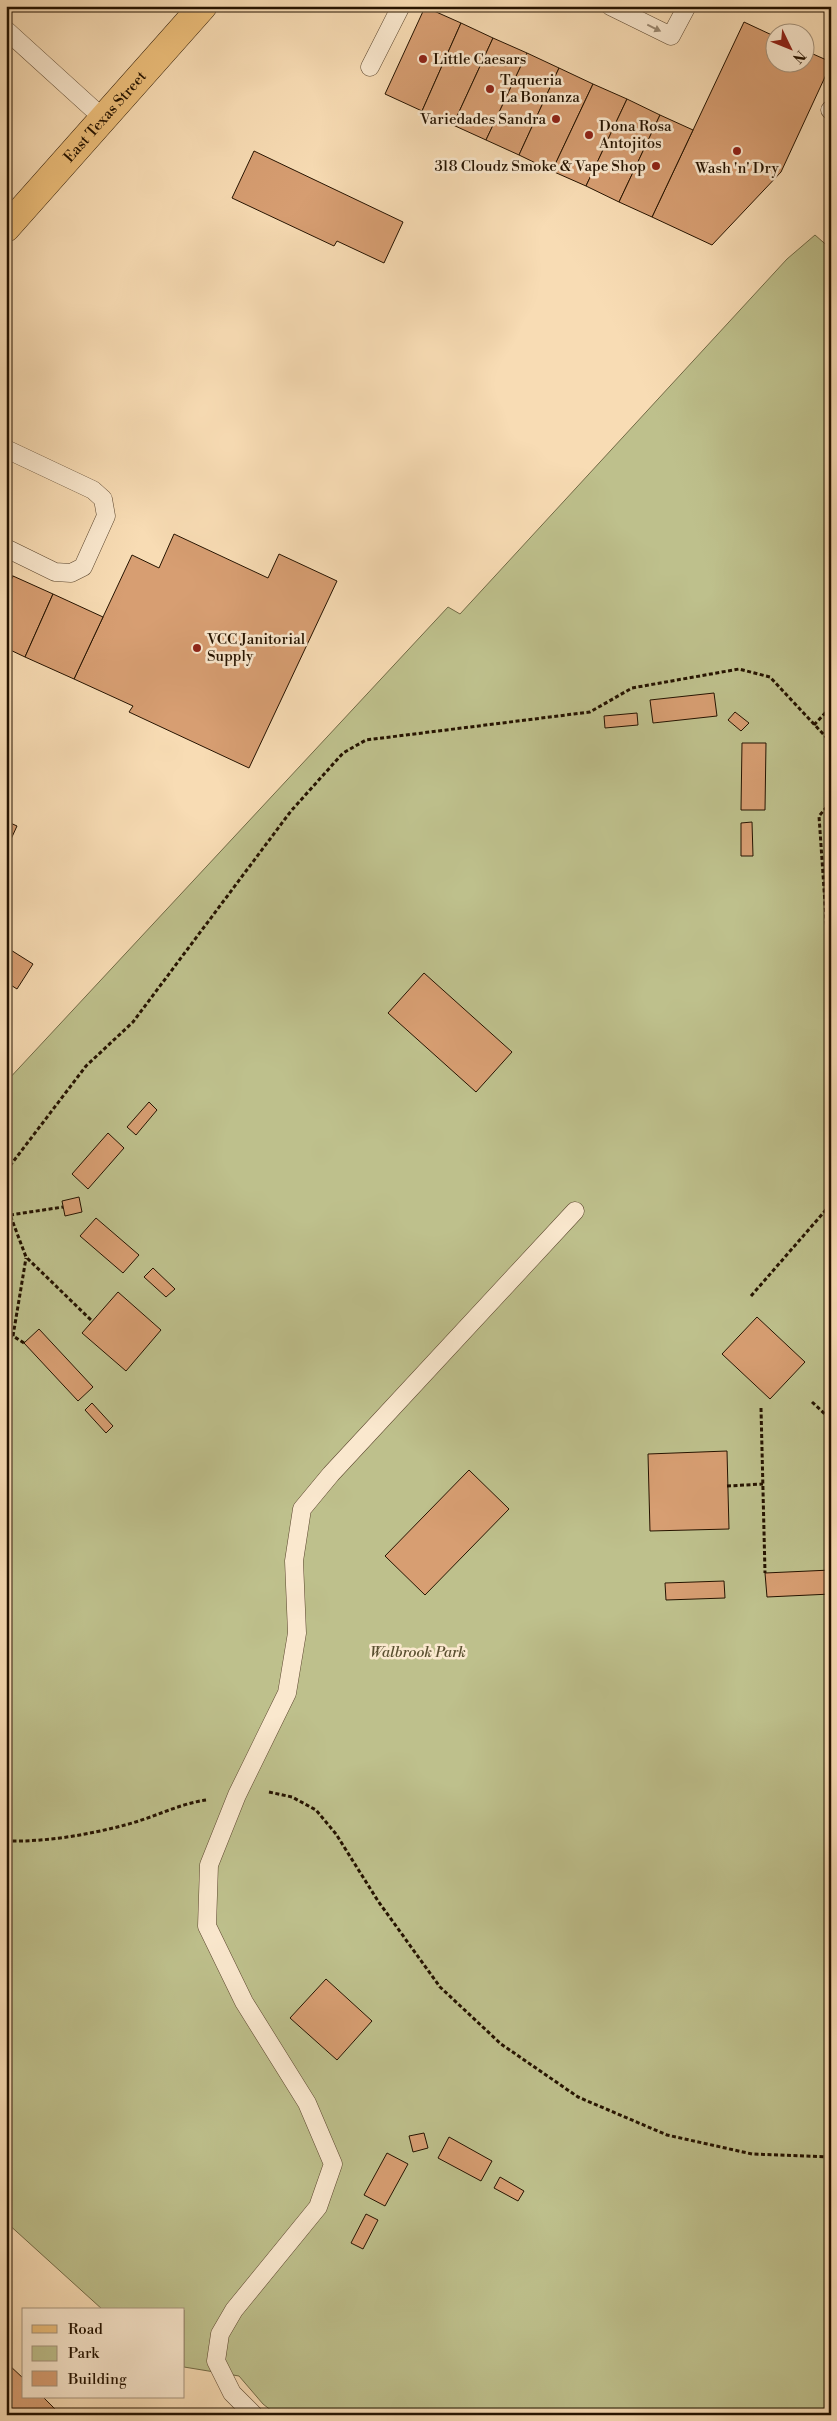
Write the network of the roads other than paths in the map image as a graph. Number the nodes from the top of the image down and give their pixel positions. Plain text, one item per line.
1 (401, 6) edge
2 (610, 6) edge
3 (687, 6) edge
4 (195, 9) edge
5 (6, 30) edge
6 (370, 67) dead end
7 (104, 119) junction
8 (6, 228) edge
9 (6, 449) edge
10 (6, 548) edge
11 (575, 1211) dead end
12 (254, 2415) edge

1 - 6 lane
2 -> 3 lane
4 - 7 main road, East Texas Street
5 - 7 lane
7 - 8 main road, East Texas Street
9 - 10 lane
11 - 12 lane

